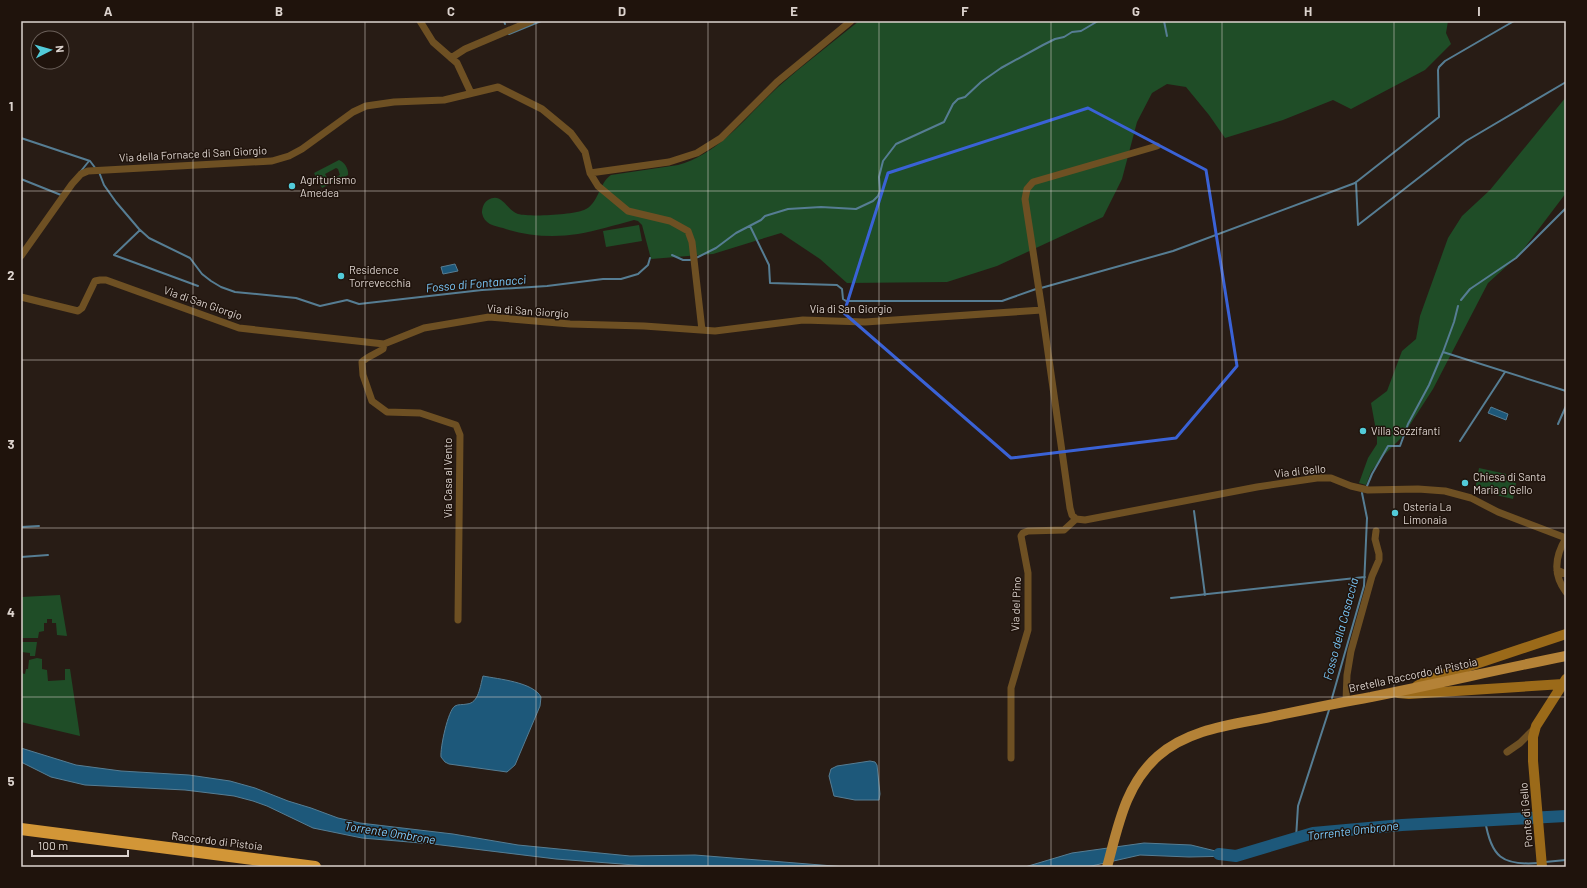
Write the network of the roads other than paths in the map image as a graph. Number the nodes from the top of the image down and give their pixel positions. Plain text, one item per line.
1 (420, 21) edge
2 (531, 21) edge
3 (852, 21) edge
4 (451, 58) junction
5 (471, 93) junction
6 (1158, 146) dead end
7 (590, 173) junction
8 (21, 256) edge
9 (21, 297) edge
10 (1042, 310) junction
11 (702, 330) junction
12 (384, 344) junction
13 (1076, 519) junction
14 (1376, 531) dead end
15 (1566, 538) edge
16 (1557, 570) junction
17 (1566, 574) edge
18 (1566, 592) edge
19 (458, 620) dead end
20 (1566, 634) edge
21 (1566, 656) edge
22 (1564, 682) edge
23 (1416, 687) junction
24 (1390, 693) junction
25 (1346, 701) junction
26 (1536, 726) junction
27 (1507, 752) dead end
28 (1012, 758) dead end
29 (21, 829) edge
30 (21, 836) edge
31 (259, 867) edge
32 (315, 867) edge
33 (1107, 867) edge
34 (1542, 867) edge

1 - 4 street
2 - 4 street
3 - 7 street
4 - 5 street
5 - 7 street, Via della Fornace di San Giorgio
5 - 8 street, Via della Fornace di San Giorgio
6 - 10 street
7 - 11 street
9 - 12 street, Via di San Giorgio
10 - 11 street, Via di San Giorgio
10 - 13 street
11 - 12 street, Via di San Giorgio
12 - 19 street, Via Casa al Vento
13 - 15 street, Via di Gello
13 - 28 street, Via del Pino
14 - 25 street
15 - 16 street
16 - 17 street
16 - 18 street
20 - 23 street
21 - 23 main road, Bretella Raccordo di Pistoia
22 - 24 street
22 - 26 street
23 - 24 main road, Bretella Raccordo di Pistoia
24 - 25 main road, Bretella Raccordo di Pistoia
25 - 33 main road, Bretella Raccordo di Pistoia
26 - 27 street
26 - 34 street, Ponte di Gello
29 - 32 highway, Raccordo di Pistoia
30 - 31 highway, Raccordo di Pistoia

